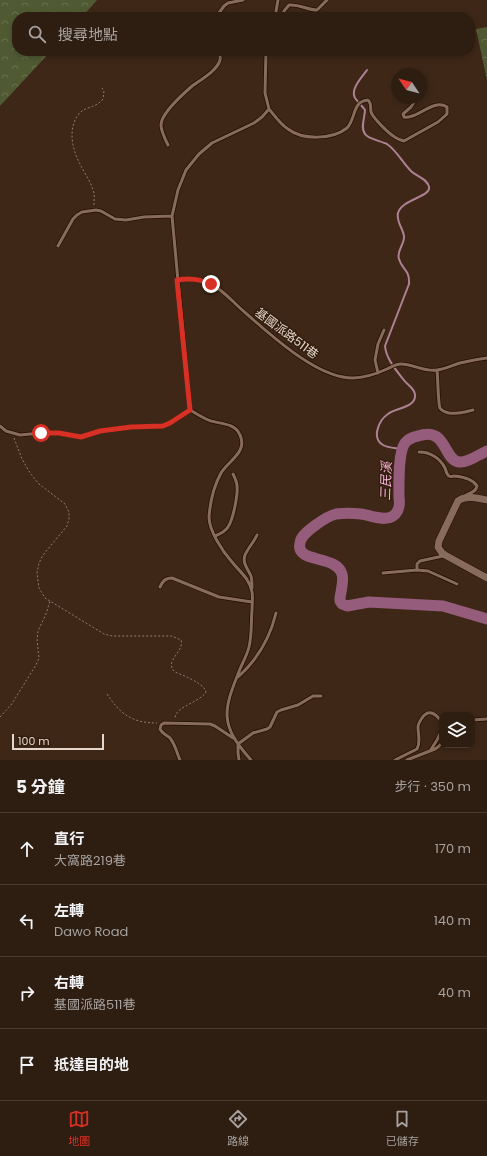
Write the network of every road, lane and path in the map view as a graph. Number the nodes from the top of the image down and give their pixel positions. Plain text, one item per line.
1 (243, 0) edge
2 (278, 0) edge
3 (327, 0) edge
4 (220, 12) edge
5 (276, 12) edge
6 (283, 12) edge
7 (221, 56) edge
8 (266, 56) edge
9 (102, 88) dead end
10 (412, 104) edge
11 (269, 108) junction
12 (168, 145) dead end
13 (94, 210) junction
14 (172, 216) junction
15 (58, 246) dead end
16 (177, 280) junction
17 (384, 330) dead end
18 (487, 358) edge
19 (437, 370) junction
20 (378, 373) junction
21 (190, 410) junction
22 (473, 410) dead end
23 (0, 426) edge
24 (12, 434) junction
25 (419, 452) dead end
26 (233, 474) dead end
27 (461, 498) junction
28 (487, 500) edge
29 (215, 536) junction
30 (257, 536) dead end
31 (445, 555) junction
32 (417, 570) junction
33 (383, 573) dead end
34 (487, 578) edge
35 (458, 584) dead end
36 (160, 587) dead end
37 (252, 592) junction
38 (50, 601) junction
39 (252, 602) junction
40 (276, 613) dead end
41 (236, 679) junction
42 (107, 694) dead end
43 (321, 696) dead end
44 (0, 717) edge
45 (439, 719) edge
46 (487, 719) edge
47 (475, 720) edge
48 (164, 723) junction
49 (177, 724) junction
50 (439, 736) edge
51 (234, 739) junction
52 (238, 744) junction
53 (439, 746) edge
54 (430, 751) junction
55 (180, 760) edge
56 (240, 760) edge
57 (251, 760) edge
58 (395, 760) edge
59 (406, 760) edge

1 - 4 lane
2 - 5 lane
3 - 6 lane
7 - 12 lane
8 - 11 lane
9 - 13 path
10 - 11 lane
11 - 14 lane
13 - 14 lane
13 - 15 lane
14 - 16 lane
16 - 20 lane, 基國派路511巷
16 - 21 lane
17 - 20 lane
18 - 19 lane, 基國派路511巷
19 - 20 lane, 基國派路511巷
19 - 22 lane
21 - 24 lane
21 - 29 lane
23 - 24 lane
24 - 38 path
25 - 27 lane
26 - 29 lane
27 - 28 street
27 - 31 street
29 - 37 lane
30 - 37 lane
31 - 32 lane
31 - 34 street
32 - 33 lane
32 - 35 lane
36 - 39 lane
37 - 39 lane
38 - 44 path
38 - 49 path
39 - 41 lane
40 - 41 lane
41 - 51 lane
42 - 48 path
43 - 52 lane
45 - 58 lane
46 - 47 lane
48 - 49 lane
48 - 55 lane
49 - 51 lane
50 - 54 lane
51 - 52 lane
52 - 56 lane
52 - 57 lane
53 - 54 lane
54 - 59 lane

